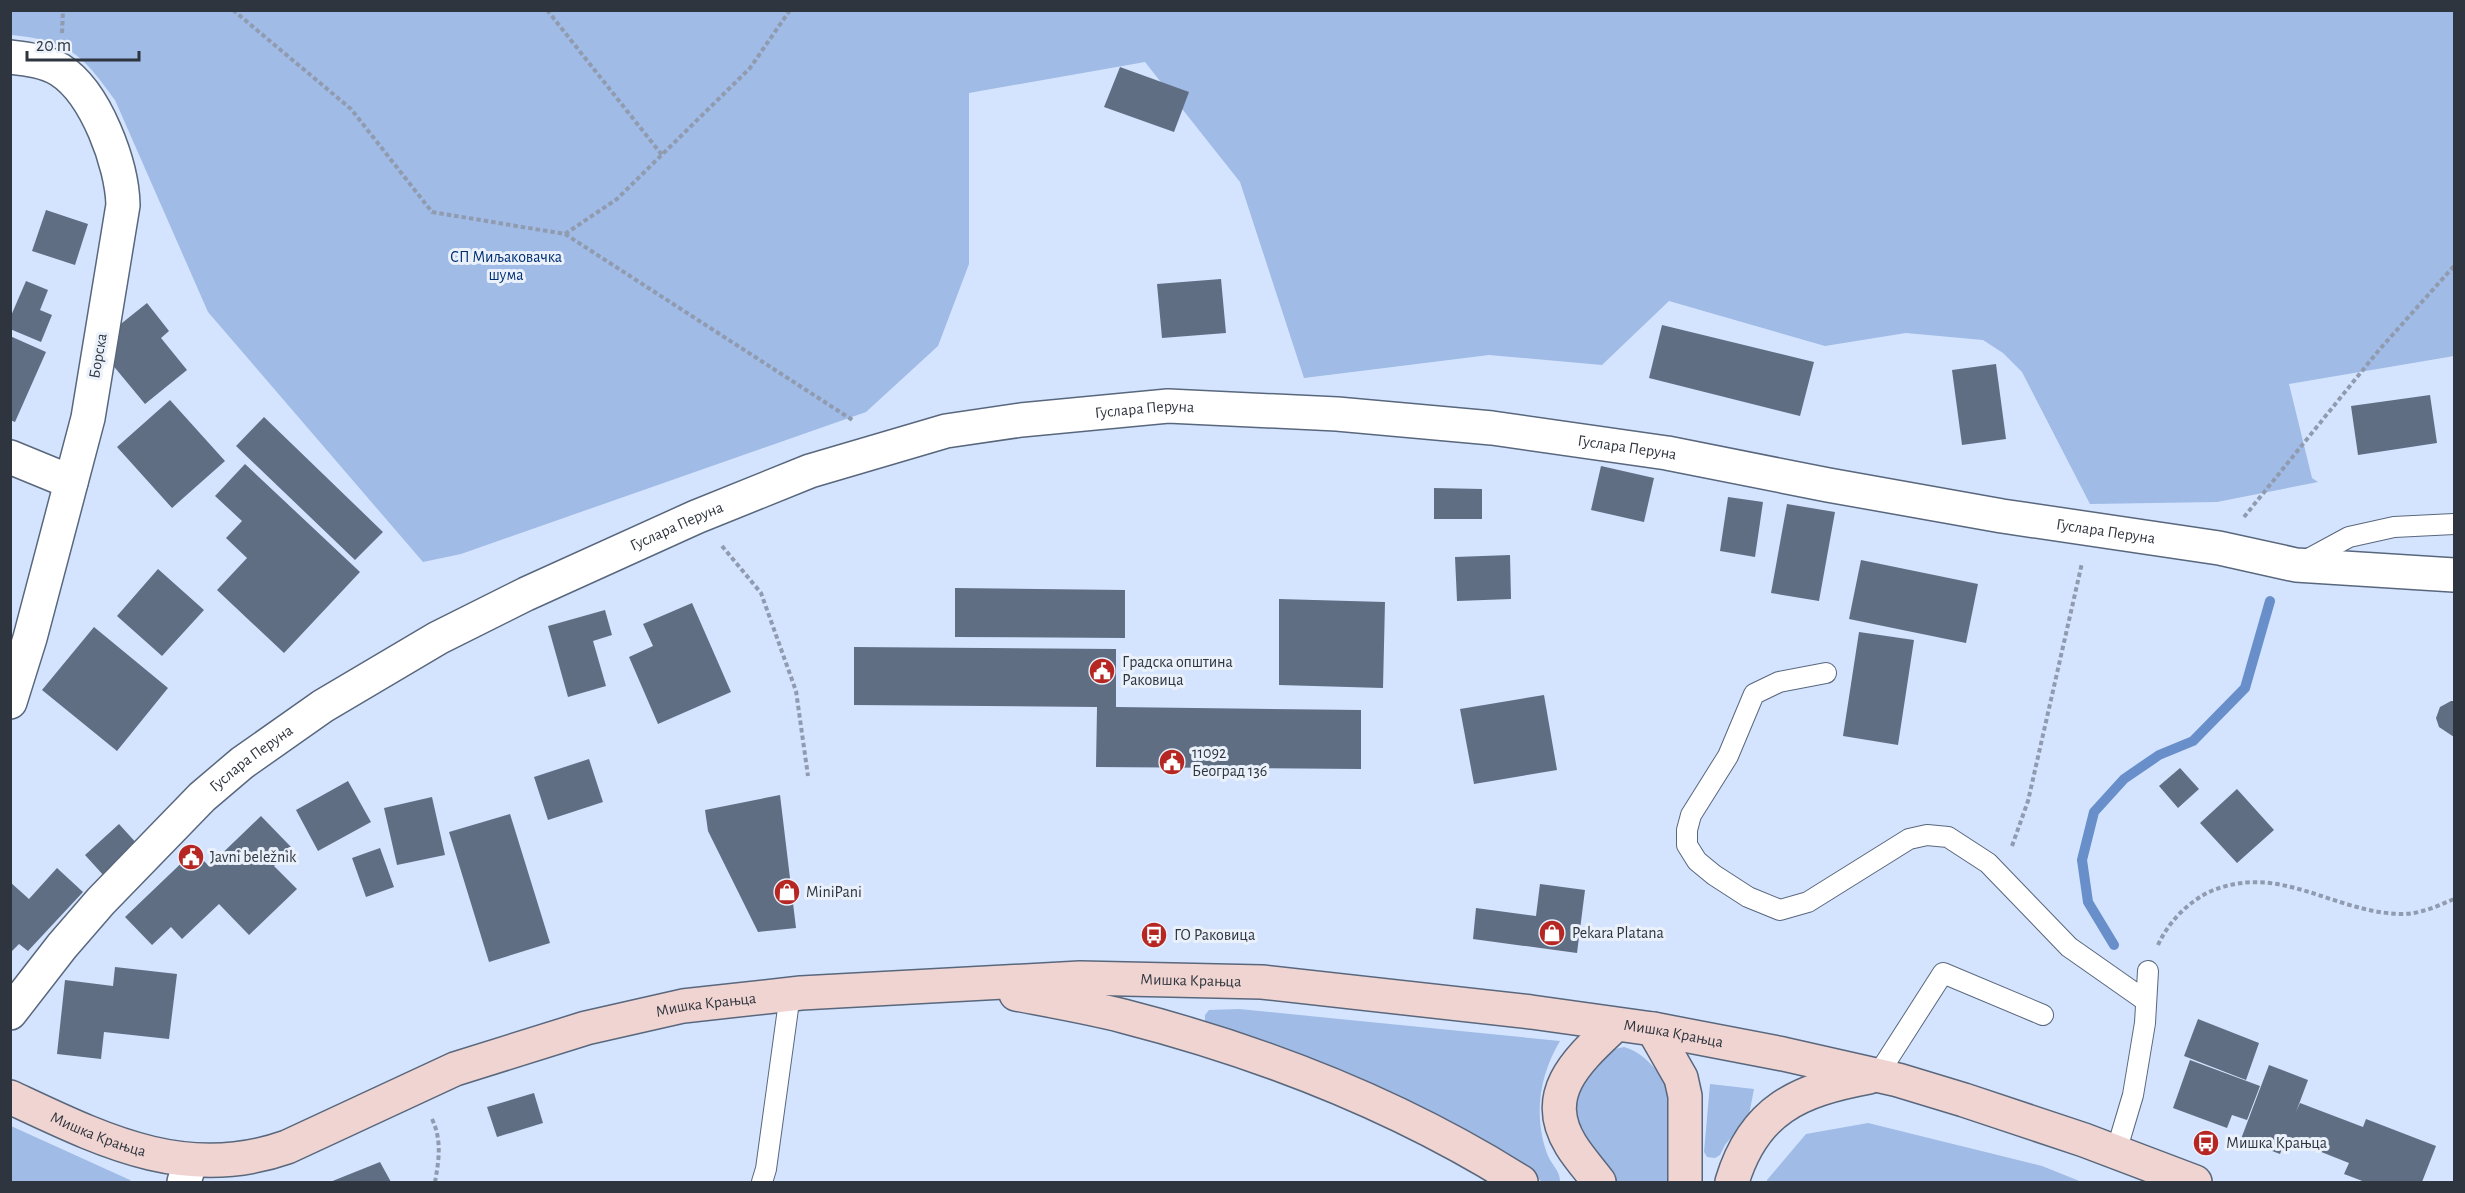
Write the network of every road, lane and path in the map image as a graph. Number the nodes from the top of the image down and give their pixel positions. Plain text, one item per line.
1 (547, 10) edge
2 (790, 10) edge
3 (233, 11) edge
4 (10, 57) edge
5 (662, 155) junction
6 (565, 234) junction
7 (2454, 266) edge
8 (892, 446) junction
9 (10, 457) edge
10 (71, 482) junction
11 (696, 517) junction
12 (2454, 524) edge
13 (2090, 530) junction
14 (2218, 548) junction
15 (2296, 565) junction
16 (2454, 576) edge
17 (1826, 673) dead end
18 (10, 702) edge
19 (808, 776) dead end
20 (1999, 875) junction
21 (2454, 899) edge
22 (2148, 971) joint
23 (958, 984) junction
24 (790, 994) junction
25 (2146, 1001) junction
26 (10, 1013) edge
27 (2043, 1015) dead end
28 (1615, 1025) junction
29 (1653, 1029) junction
30 (1877, 1076) junction
31 (416, 1085) junction
32 (10, 1097) edge
33 (2116, 1152) junction
34 (187, 1171) edge
35 (435, 1182) edge
36 (762, 1182) edge
37 (1521, 1182) edge
38 (1599, 1182) edge
39 (1685, 1182) edge
40 (1732, 1182) edge
41 (2195, 1182) edge

1 - 5 path
2 - 5 path
3 - 6 path
4 - 10 street, Борска
5 - 6 path
6 - 8 path
7 - 14 path
8 - 11 street, Гуслара Перуна
8 - 13 street, Гуслара Перуна
9 - 10 street
10 - 18 street, Борска
11 - 19 path
11 - 26 street, Гуслара Перуна
12 - 15 lane
13 - 14 street, Гуслара Перуна
13 - 20 path
14 - 15 street, Гуслара Перуна
15 - 16 street, Гуслара Перуна
17 - 20 lane
20 - 25 lane
21 - 22 path
22 - 25 lane
23 - 24 main road, Мишка Крањца
23 - 28 main road, Мишка Крањца
23 - 37 main road
24 - 31 main road, Мишка Крањца
24 - 36 lane
25 - 33 lane
27 - 30 lane
28 - 29 main road, Мишка Крањца
28 - 38 main road
29 - 30 main road, Мишка Крањца
29 - 39 main road
30 - 33 main road, Мишка Крањца
30 - 40 main road
31 - 34 main road, Мишка Крањца
31 - 35 path
32 - 34 main road, Мишка Крањца
33 - 41 main road, Мишка Крањца

